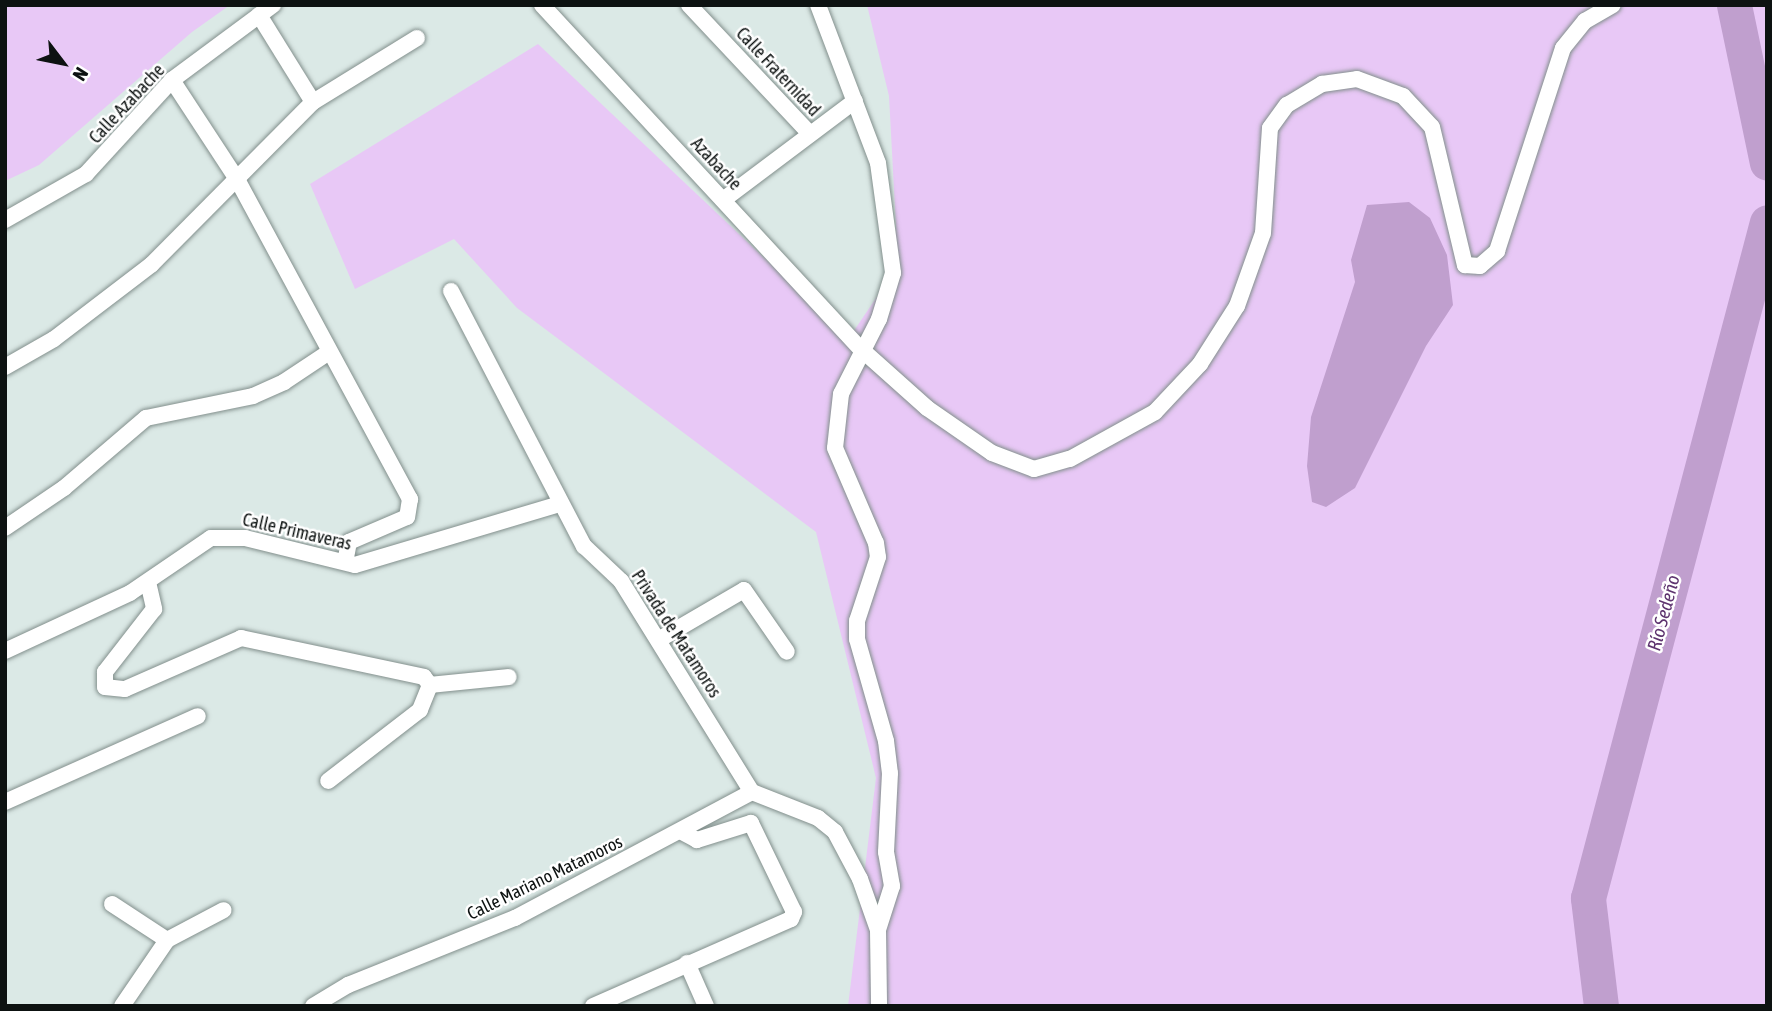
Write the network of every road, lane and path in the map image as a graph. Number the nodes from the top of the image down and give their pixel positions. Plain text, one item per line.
1 (273, 5) edge
2 (542, 5) edge
3 (689, 5) edge
4 (818, 5) edge
5 (1613, 5) edge
6 (259, 15) junction
7 (417, 38) dead end
8 (172, 80) junction
9 (313, 102) junction
10 (855, 102) junction
11 (810, 134) junction
12 (238, 181) junction
13 (723, 200) junction
14 (5, 220) edge
15 (451, 291) dead end
16 (861, 349) junction
17 (329, 352) junction
18 (5, 367) edge
19 (560, 504) junction
20 (5, 528) edge
21 (345, 562) junction
22 (148, 582) junction
23 (660, 639) junction
24 (5, 651) edge
25 (787, 652) dead end
26 (509, 677) dead end
27 (430, 685) junction
28 (198, 716) dead end
29 (328, 781) dead end
30 (752, 792) junction
31 (5, 802) edge
32 (682, 831) junction
33 (113, 904) dead end
34 (224, 910) dead end
35 (878, 930) junction
36 (167, 940) junction
37 (687, 963) junction
38 (122, 1006) edge
39 (313, 1006) edge
40 (593, 1006) edge
41 (706, 1006) edge
42 (879, 1006) edge

1 - 6 street, Calle Azabache
2 - 13 street, Azabache
3 - 11 street, Calle Fraternidad
4 - 10 street
5 - 16 street, Azabache
6 - 8 street, Calle Azabache
6 - 9 street
7 - 9 street
8 - 12 street
8 - 14 street, Calle Azabache
9 - 12 street
10 - 11 street
10 - 16 street
11 - 13 street
12 - 17 street
12 - 18 street
13 - 16 street, Azabache
15 - 19 street, Privada de Matamoros
16 - 35 street
17 - 20 street
17 - 21 street
19 - 21 street, Calle Primaveras
19 - 23 street, Privada de Matamoros
21 - 22 street, Calle Primaveras
22 - 24 street, Calle Primaveras
22 - 27 street
23 - 25 street
23 - 30 street, Privada de Matamoros
26 - 27 street
27 - 29 street
28 - 31 street
30 - 32 street, Calle Mariano Matamoros
30 - 35 street
32 - 37 street
32 - 39 street, Calle Mariano Matamoros
33 - 36 street
34 - 36 street
35 - 42 street
36 - 38 street
37 - 40 street
37 - 41 street

